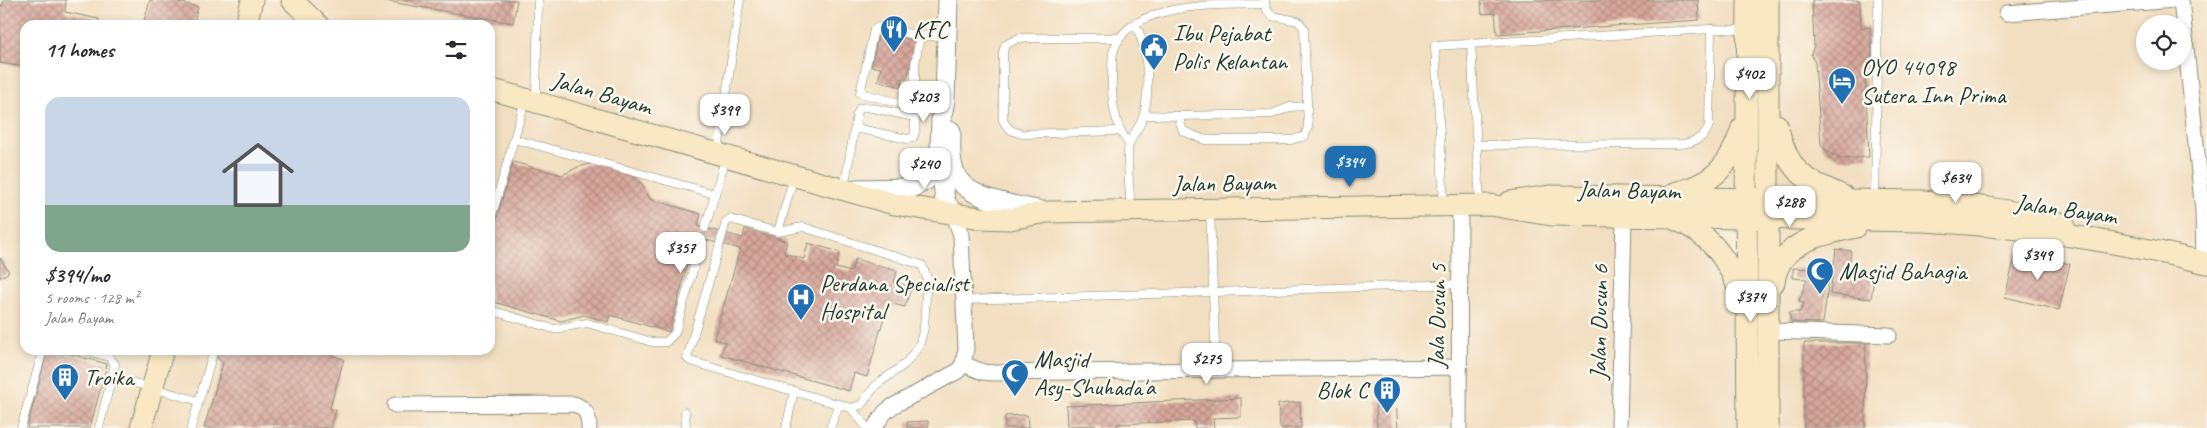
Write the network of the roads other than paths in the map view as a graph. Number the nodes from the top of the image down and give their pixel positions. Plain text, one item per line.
1 (252, 0) edge
2 (292, 0) edge
3 (538, 0) edge
4 (740, 0) edge
5 (948, 0) edge
6 (1748, 0) edge
7 (1768, 0) edge
8 (1878, 0) edge
9 (2175, 0) edge
10 (2182, 0) edge
11 (1265, 2) edge
12 (2007, 13) dead end
13 (247, 20) edge
14 (313, 20) edge
15 (1135, 24) junction
16 (1711, 29) junction
17 (1748, 30) junction
18 (920, 36) junction
19 (947, 36) junction
20 (1119, 38) junction
21 (1471, 43) junction
22 (495, 90) edge
23 (1759, 91) junction
24 (531, 100) junction
25 (946, 100) junction
26 (915, 106) junction
27 (1307, 106) junction
28 (1144, 115) junction
29 (1178, 116) junction
30 (915, 117) junction
31 (855, 128) junction
32 (1119, 131) junction
33 (514, 139) junction
34 (2201, 142) edge
35 (1129, 144) junction
36 (1478, 145) junction
37 (940, 150) junction
38 (722, 154) junction
39 (795, 174) junction
40 (844, 188) junction
41 (715, 194) junction
42 (1640, 198) junction
43 (1852, 200) junction
44 (1875, 200) junction
45 (495, 205) edge
46 (1469, 205) junction
47 (1210, 209) junction
48 (1746, 209) junction
49 (1770, 209) junction
50 (1131, 211) junction
51 (1047, 212) junction
52 (954, 215) junction
53 (1624, 217) junction
54 (1668, 217) junction
55 (1886, 220) junction
56 (705, 228) dead end
57 (778, 232) junction
58 (702, 239) dead end
59 (2139, 246) junction
60 (2205, 263) edge
61 (1460, 284) junction
62 (1213, 292) junction
63 (965, 300) junction
64 (495, 311) edge
65 (1748, 313) junction
66 (1769, 322) junction
67 (1888, 335) dead end
68 (42, 355) edge
69 (99, 355) edge
70 (162, 355) edge
71 (212, 355) edge
72 (963, 364) junction
73 (1459, 367) junction
74 (1216, 370) junction
75 (113, 377) junction
76 (152, 387) junction
77 (794, 391) junction
78 (199, 401) junction
79 (840, 404) junction
80 (395, 405) dead end
81 (851, 408) junction
82 (685, 412) dead end
83 (21, 428) edge
84 (99, 428) edge
85 (141, 428) edge
86 (191, 428) edge
87 (589, 428) edge
88 (686, 428) edge
89 (786, 428) edge
90 (830, 428) edge
91 (867, 428) edge
92 (874, 428) edge
93 (1458, 428) edge
94 (1619, 428) edge
95 (1748, 428) edge
96 (1768, 428) edge

1 - 13 main road
2 - 14 main road
3 - 24 lane
4 - 38 lane
5 - 19 street
6 - 17 main road
7 - 23 main road
8 - 44 lane
9 - 12 street
10 - 34 street
11 - 15 lane
11 - 27 lane
15 - 20 lane
15 - 28 lane
16 - 17 lane
16 - 21 lane
16 - 36 lane
17 - 23 main road
18 - 19 lane
18 - 26 lane
18 - 26 lane
19 - 25 street
20 - 32 lane
20 - 32 lane
21 - 36 lane
21 - 46 lane
22 - 24 main road, Jalan Bayam
23 - 42 main road
23 - 43 main road
23 - 48 main road
23 - 49 main road
24 - 33 lane
24 - 38 main road, Jalan Bayam
25 - 37 street, Jalan Bayam
25 - 51 street, Jalan Bayam
26 - 30 lane
27 - 29 lane
27 - 29 lane
28 - 29 lane
28 - 35 lane
30 - 31 lane
30 - 31 lane
31 - 40 lane
32 - 35 lane
33 - 41 lane
33 - 45 lane
34 - 60 street
35 - 50 lane
36 - 46 lane
37 - 40 street, Jalan Bayam
37 - 52 street
38 - 39 main road, Jalan Bayam
38 - 41 lane
39 - 40 main road, Jalan Bayam
39 - 57 lane
40 - 52 main road, Jalan Bayam
41 - 56 lane
42 - 46 main road
42 - 48 main road
43 - 44 main road
43 - 49 main road
44 - 59 main road
46 - 47 main road, Jalan Bayam
46 - 53 main road, Jalan Bayam
46 - 61 street, Jala Dusun 5
47 - 50 main road, Jalan Bayam
47 - 62 lane
48 - 49 main road
48 - 54 main road, Jalan Bayam
48 - 65 main road
49 - 55 main road, Jalan Bayam
49 - 66 main road
50 - 51 main road, Jalan Bayam
51 - 52 main road, Jalan Bayam
52 - 63 street
53 - 54 main road, Jalan Bayam
53 - 94 street, Jalan Dusun 6
54 - 65 main road
55 - 59 main road, Jalan Bayam
55 - 66 main road
57 - 77 lane
57 - 81 lane
58 - 64 lane
59 - 60 main road, Jalan Bayam
61 - 62 lane
61 - 73 street, Jala Dusun 5
62 - 63 lane
62 - 74 lane
63 - 72 street
65 - 95 main road
66 - 67 street
66 - 96 main road
68 - 83 lane
69 - 75 lane
70 - 76 main road
71 - 78 lane
72 - 74 street
72 - 92 street
73 - 74 street
73 - 93 street, Jala Dusun 5
75 - 76 lane
75 - 84 lane
76 - 78 lane
76 - 85 main road
77 - 79 lane
77 - 89 lane
78 - 86 lane
79 - 81 lane
79 - 90 lane
80 - 87 street
81 - 91 lane
82 - 88 lane

